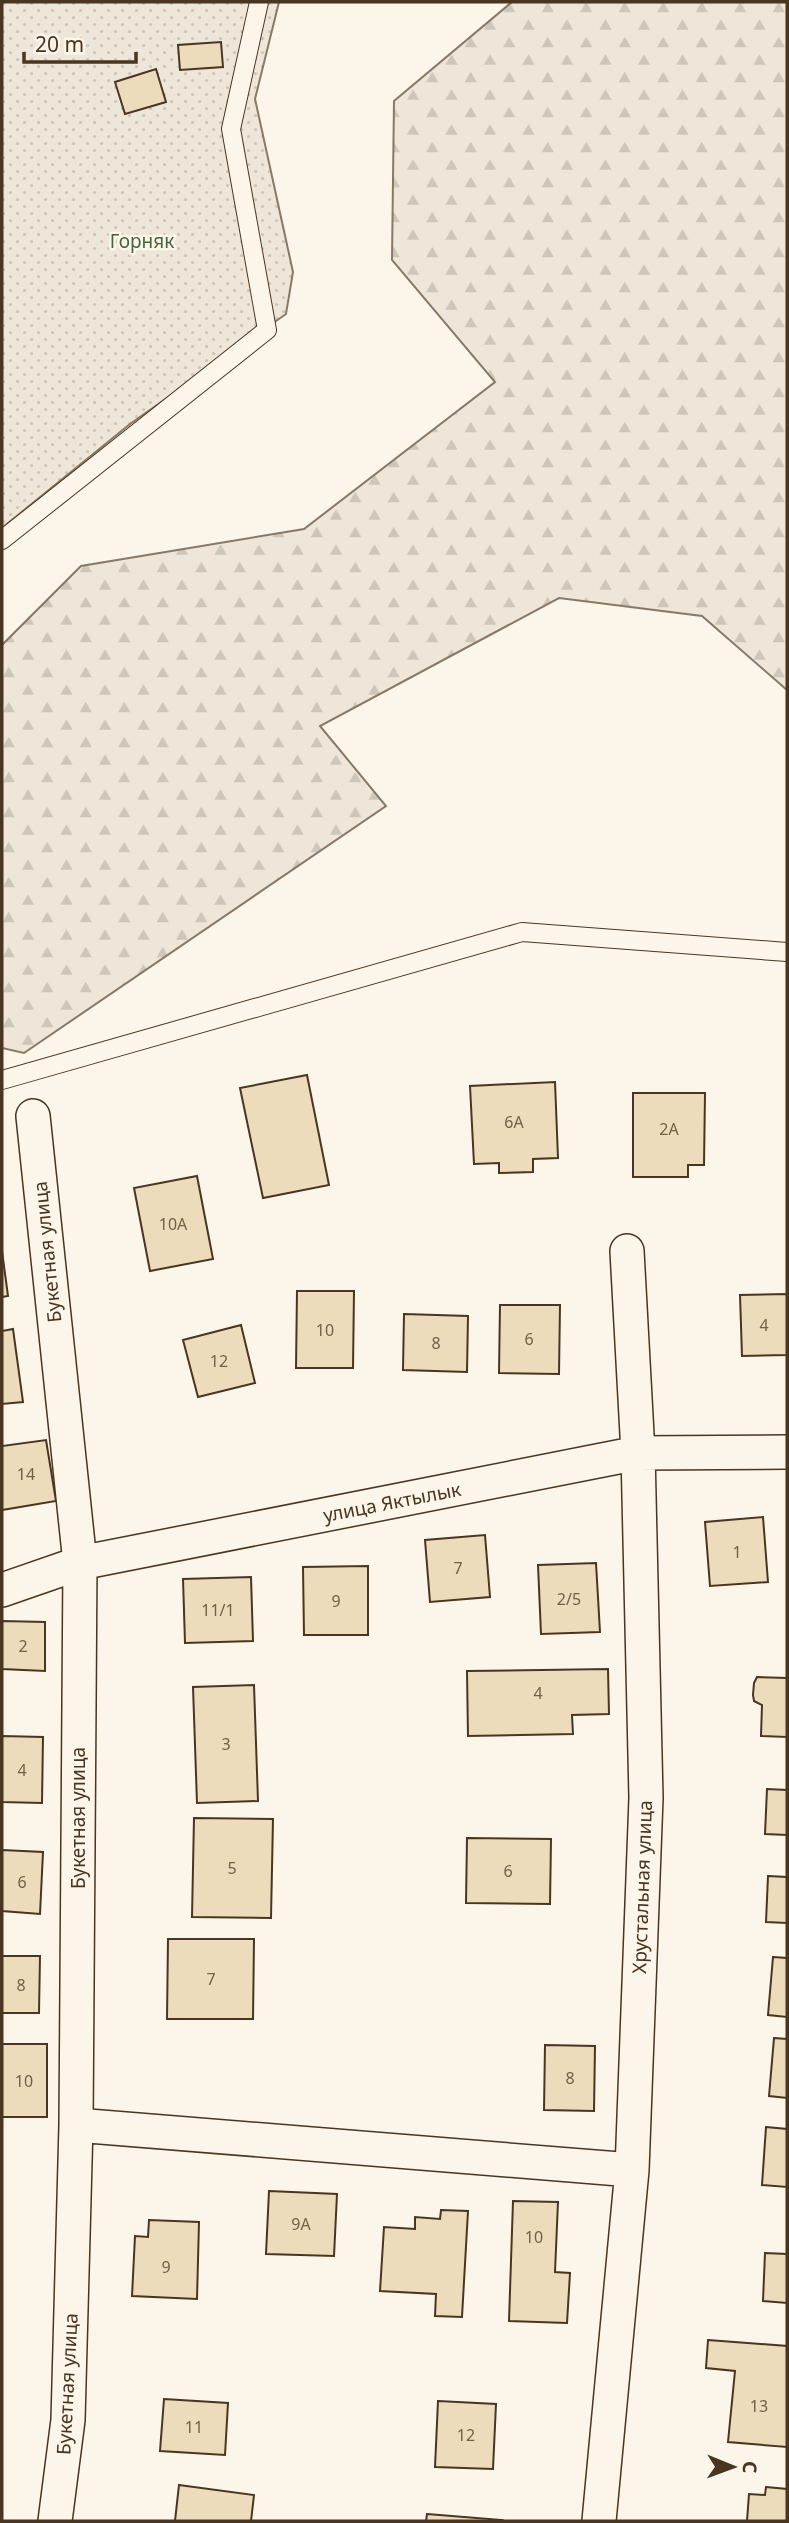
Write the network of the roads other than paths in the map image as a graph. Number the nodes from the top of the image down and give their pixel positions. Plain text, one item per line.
1 (259, 2) edge
2 (2, 540) edge
3 (787, 952) edge
4 (2, 1080) edge
5 (33, 1116) dead end
6 (627, 1251) dead end
7 (787, 1452) edge
8 (638, 1453) junction
9 (80, 1563) junction
10 (2, 1590) edge
11 (76, 2125) junction
12 (632, 2170) junction
13 (55, 2521) edge
14 (600, 2521) edge

1 - 2 lane
3 - 4 lane
5 - 9 street, Букетная улица
6 - 8 street, Хрустальная улица
7 - 8 street, улица Яктылык
8 - 9 street, улица Яктылык
8 - 12 street, Хрустальная улица
9 - 10 street, улица Яктылык
9 - 11 street, Букетная улица
11 - 12 street
11 - 13 street, Букетная улица
12 - 14 street, Хрустальная улица

